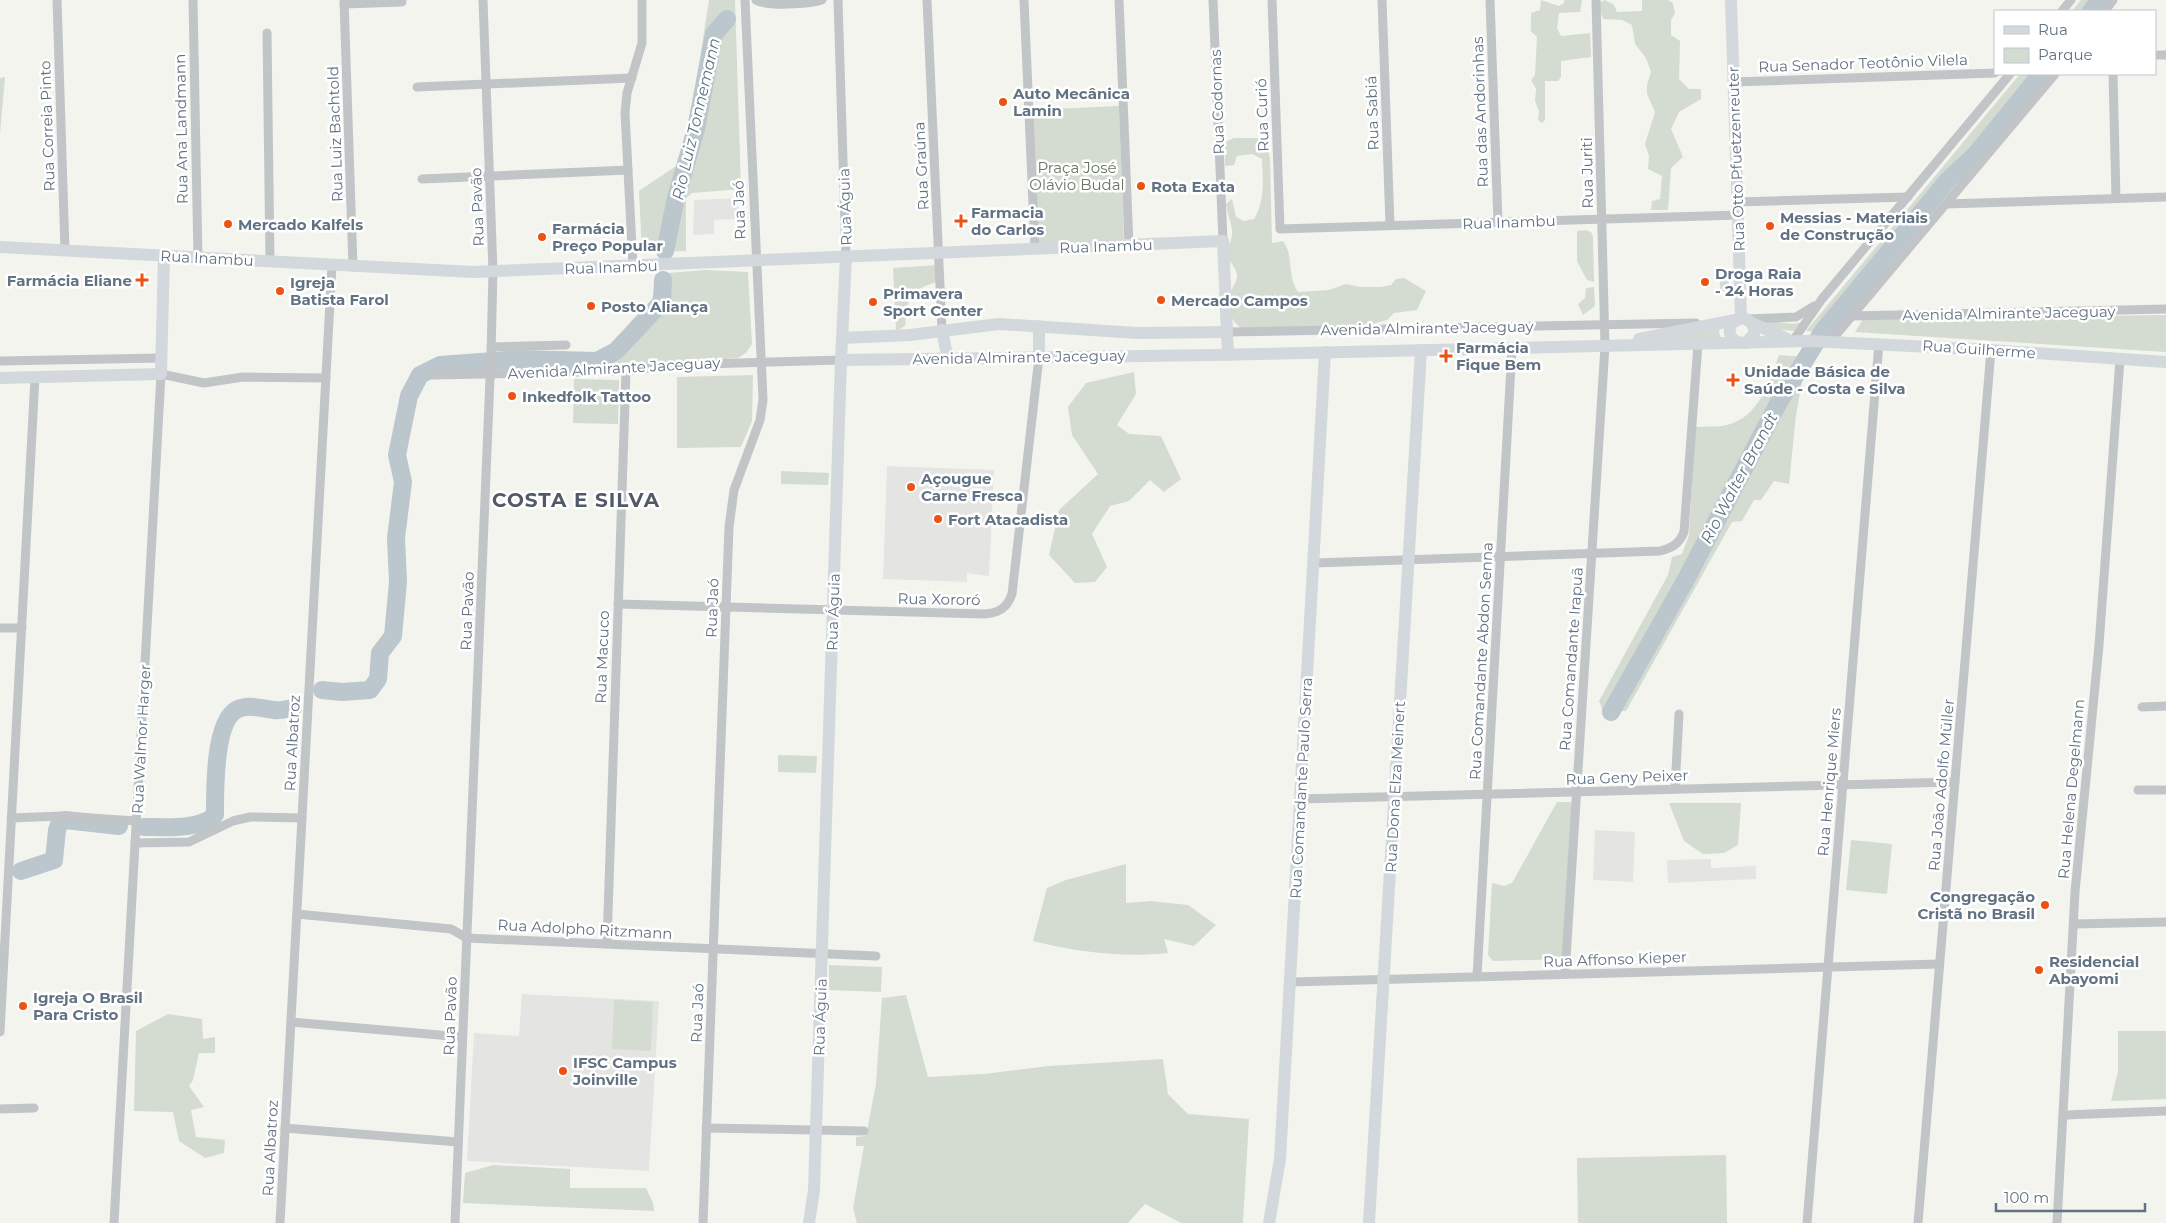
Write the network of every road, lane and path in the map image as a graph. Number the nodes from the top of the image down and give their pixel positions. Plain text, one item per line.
1 (57, 0) edge
2 (193, 0) edge
3 (483, 0) edge
4 (642, 0) edge
5 (745, 0) edge
6 (756, 0) edge
7 (822, 0) edge
8 (838, 0) edge
9 (927, 0) edge
10 (1024, 0) edge
11 (1119, 0) edge
12 (1213, 0) edge
13 (1272, 0) edge
14 (1382, 0) edge
15 (1490, 0) edge
16 (1596, 0) edge
17 (1730, 0) edge
18 (2071, 0) edge
19 (344, 2) edge
20 (402, 2) dead end
21 (2063, 10) edge
22 (267, 33) dead end
23 (1994, 73) edge
24 (2009, 75) edge
25 (2054, 75) edge
26 (2113, 75) edge
27 (632, 78) junction
28 (1733, 82) junction
29 (486, 84) junction
30 (417, 87) dead end
31 (628, 170) junction
32 (489, 176) junction
33 (422, 179) dead end
34 (1908, 197) junction
35 (2166, 197) edge
36 (2116, 198) junction
37 (1946, 204) junction
38 (1737, 209) junction
39 (1602, 219) junction
40 (1498, 222) junction
41 (1390, 225) junction
42 (1280, 228) joint
43 (1223, 241) junction
44 (1129, 245) junction
45 (0, 248) edge
46 (1034, 249) junction
47 (64, 250) junction
48 (939, 253) junction
49 (164, 256) junction
50 (846, 257) junction
51 (198, 258) junction
52 (755, 261) junction
53 (270, 262) junction
54 (332, 265) junction
55 (633, 266) junction
56 (353, 267) junction
57 (493, 271) junction
58 (1822, 299) junction
59 (2166, 309) edge
60 (1851, 316) junction
61 (1744, 320) junction
62 (1714, 323) junction
63 (1604, 325) junction
64 (1040, 326) junction
65 (942, 330) junction
66 (1227, 332) junction
67 (842, 338) junction
68 (1792, 342) junction
69 (1827, 342) junction
70 (1742, 343) junction
71 (1879, 343) junction
72 (1698, 344) junction
73 (566, 346) dead end
74 (1605, 346) junction
75 (1512, 348) junction
76 (1421, 350) junction
77 (1991, 350) junction
78 (491, 351) junction
79 (1325, 352) junction
80 (1228, 355) junction
81 (1038, 357) junction
82 (161, 358) junction
83 (950, 358) junction
84 (2120, 359) junction
85 (82, 360) junction
86 (841, 360) junction
87 (0, 361) edge
88 (760, 362) junction
89 (2166, 362) edge
90 (490, 371) junction
91 (626, 371) junction
92 (161, 374) junction
93 (433, 375) dead end
94 (83, 376) junction
95 (35, 377) junction
96 (0, 378) edge
97 (326, 378) junction
98 (1592, 553) junction
99 (1501, 556) junction
100 (1408, 559) junction
101 (1314, 563) junction
102 (618, 604) junction
103 (726, 607) junction
104 (832, 610) junction
105 (0, 628) edge
106 (22, 628) junction
107 (2142, 706) dead end
108 (2166, 706) edge
109 (1679, 714) dead end
110 (1955, 782) junction
111 (1843, 784) junction
112 (1675, 789) junction
113 (2138, 790) dead end
114 (2166, 790) edge
115 (1577, 792) junction
116 (1488, 794) junction
117 (1394, 797) junction
118 (1300, 799) junction
119 (12, 818) junction
120 (302, 818) junction
121 (136, 821) junction
122 (135, 843) junction
123 (4, 867) edge
124 (297, 914) junction
125 (2166, 922) edge
126 (2074, 924) junction
127 (467, 938) junction
128 (607, 944) junction
129 (713, 949) junction
130 (822, 954) junction
131 (876, 956) dead end
132 (1939, 964) junction
133 (1828, 966) junction
134 (1565, 974) junction
135 (1477, 977) junction
136 (1383, 979) junction
137 (1291, 982) junction
138 (291, 1022) junction
139 (0, 1032) edge
140 (462, 1037) junction
141 (34, 1108) dead end
142 (0, 1109) edge
143 (2166, 1111) edge
144 (2065, 1115) junction
145 (285, 1128) junction
146 (706, 1128) junction
147 (816, 1130) junction
148 (864, 1131) dead end
149 (458, 1142) junction
150 (114, 1223) edge
151 (280, 1223) edge
152 (455, 1223) edge
153 (703, 1223) edge
154 (809, 1223) edge
155 (1269, 1223) edge
156 (1369, 1223) edge
157 (1807, 1223) edge
158 (1918, 1223) edge
159 (2058, 1223) edge

1 - 47 street, Rua Correia Pinto
2 - 51 street, Rua Ana Landmann
3 - 29 street, Rua Pavão
4 - 27 street
5 - 52 street, Rua Jaó
6 - 7 street
8 - 50 street, Rua Águia
9 - 48 street, Rua Graúna
10 - 46 street
11 - 44 street
12 - 43 street, Rua Codornas
13 - 42 street, Rua Curió
14 - 41 street, Rua Sabiá
15 - 40 street, Rua das Andorinhas
16 - 39 street, Rua Juriti
17 - 28 street, Rua Otto Pfuetzenreuter
18 - 21 street
19 - 20 street
19 - 56 street, Rua Luiz Bachtold
22 - 53 street
23 - 28 street, Rua Senador Teotônio Vilela
24 - 34 street
25 - 37 street
26 - 36 street
27 - 29 street
27 - 31 street
28 - 38 street, Rua Otto Pfuetzenreuter
29 - 30 street
29 - 32 street, Rua Pavão
31 - 32 street
31 - 55 street
32 - 33 street
32 - 57 street, Rua Pavão
34 - 38 street, Rua Inambu
34 - 58 street
35 - 36 street
36 - 37 street
37 - 60 street
38 - 39 street, Rua Inambu
38 - 61 street, Rua Otto Pfuetzenreuter
39 - 40 street, Rua Inambu
39 - 63 street, Rua Juriti
40 - 41 street, Rua Inambu
41 - 42 street, Rua Inambu
43 - 44 street, Rua Inambu
43 - 66 street, Rua Codornas
44 - 46 street, Rua Inambu
45 - 47 street, Rua Inambu
46 - 48 street, Rua Inambu
47 - 49 street, Rua Inambu
48 - 50 street, Rua Inambu
48 - 65 street, Rua Graúna
49 - 51 street, Rua Inambu
49 - 82 street, Rua Walmor Harger
50 - 52 street, Rua Inambu
50 - 67 street, Rua Águia
51 - 53 street, Rua Inambu
52 - 55 street, Rua Inambu
52 - 88 street, Rua Jaó
53 - 54 street, Rua Inambu
54 - 56 street, Rua Inambu
54 - 97 street, Rua Albatroz
55 - 57 street, Rua Inambu
56 - 57 street, Rua Inambu
57 - 78 street, Rua Pavão
58 - 61 street, Avenida Almirante Jaceguay
58 - 68 street
59 - 60 street, Avenida Almirante Jaceguay
60 - 69 street
61 - 62 street, Avenida Almirante Jaceguay
61 - 68 street, Rua Guilherme
61 - 70 street
61 - 70 street, Rua Otto Pfuetzenreuter
62 - 63 street, Avenida Almirante Jaceguay
62 - 74 street, Avenida Almirante Jaceguay
63 - 66 street, Avenida Almirante Jaceguay
63 - 74 street, Rua Juriti
64 - 65 street, Avenida Almirante Jaceguay
64 - 66 street, Avenida Almirante Jaceguay
64 - 81 street
65 - 67 street, Avenida Almirante Jaceguay
65 - 83 street
66 - 80 street, Rua Codornas
67 - 86 street, Rua Águia
68 - 69 street, Rua Guilherme
68 - 70 street, Rua Guilherme
69 - 71 street, Rua Guilherme
70 - 72 street, Avenida Almirante Jaceguay
71 - 77 street, Rua Guilherme
71 - 111 street, Rua Henrique Miers
72 - 74 street, Avenida Almirante Jaceguay
72 - 98 street
73 - 78 street, Avenida Almirante Jaceguay
74 - 75 street, Avenida Almirante Jaceguay
74 - 98 street, Rua Comandante Irapuã
75 - 76 street, Avenida Almirante Jaceguay
75 - 99 street, Rua Comandante Abdon Senna
76 - 79 street, Avenida Almirante Jaceguay
76 - 100 street, Rua Dona Elza Meinert
77 - 84 street, Rua Guilherme
77 - 110 street, Rua João Adolfo Müller
78 - 90 street, Rua Pavão
79 - 80 street, Avenida Almirante Jaceguay
79 - 101 street, Rua Comandante Paulo Serra
80 - 81 street, Avenida Almirante Jaceguay
81 - 83 street, Avenida Almirante Jaceguay
81 - 104 street, Rua Xororó
82 - 85 street
82 - 92 street, Rua Walmor Harger
83 - 86 street, Avenida Almirante Jaceguay
84 - 89 street, Rua Guilherme
84 - 126 street, Rua Helena Degelmann
85 - 87 street
85 - 94 street
86 - 88 street, Avenida Almirante Jaceguay
86 - 104 street, Rua Águia
88 - 91 street, Avenida Almirante Jaceguay
88 - 103 street, Rua Jaó
90 - 91 street, Avenida Almirante Jaceguay
90 - 93 street, Avenida Almirante Jaceguay
90 - 127 street, Rua Pavão
91 - 102 street, Rua Macuco
92 - 94 street
92 - 97 street
92 - 121 street, Rua Walmor Harger
94 - 95 street
95 - 96 street
95 - 106 street
97 - 120 street, Rua Albatroz
98 - 99 street
98 - 115 street, Rua Comandante Irapuã
99 - 100 street
99 - 116 street, Rua Comandante Abdon Senna
100 - 101 street
100 - 117 street, Rua Dona Elza Meinert
101 - 118 street, Rua Comandante Paulo Serra
102 - 103 street, Rua Xororó
102 - 128 street, Rua Macuco
103 - 104 street, Rua Xororó
103 - 129 street, Rua Jaó
104 - 130 street, Rua Águia
105 - 106 street
106 - 119 street
107 - 108 street
109 - 112 street
110 - 111 street, Rua Geny Peixer
110 - 132 street, Rua João Adolfo Müller
111 - 112 street, Rua Geny Peixer
111 - 133 street, Rua Henrique Miers
112 - 115 street, Rua Geny Peixer
113 - 114 street
115 - 116 street, Rua Geny Peixer
115 - 134 street, Rua Comandante Irapuã
116 - 117 street, Rua Geny Peixer
116 - 135 street, Rua Comandante Abdon Senna
117 - 118 street, Rua Geny Peixer
117 - 136 street, Rua Dona Elza Meinert
118 - 137 street, Rua Comandante Paulo Serra
119 - 121 street
119 - 123 street
120 - 122 street
120 - 124 street, Rua Albatroz
121 - 122 street, Rua Walmor Harger
122 - 150 street, Rua Walmor Harger
123 - 139 street
124 - 127 street, Rua Adolpho Ritzmann
124 - 138 street, Rua Albatroz
125 - 126 street
126 - 144 street, Rua Helena Degelmann
127 - 128 street, Rua Adolpho Ritzmann
127 - 140 street, Rua Pavão
128 - 129 street, Rua Adolpho Ritzmann
129 - 130 street, Rua Adolpho Ritzmann
129 - 146 street, Rua Jaó
130 - 131 street, Rua Adolpho Ritzmann
130 - 147 street, Rua Águia
132 - 133 street, Rua Affonso Kieper
132 - 158 street, Rua João Adolfo Müller
133 - 134 street, Rua Affonso Kieper
133 - 157 street, Rua Henrique Miers
134 - 135 street, Rua Affonso Kieper
135 - 136 street, Rua Affonso Kieper
136 - 137 street, Rua Affonso Kieper
136 - 156 street, Rua Dona Elza Meinert
137 - 155 street, Rua Comandante Paulo Serra
138 - 140 street
138 - 145 street, Rua Albatroz
140 - 149 street, Rua Pavão
141 - 142 street
143 - 144 street
144 - 159 street, Rua Helena Degelmann
145 - 149 street
145 - 151 street, Rua Albatroz
146 - 147 street
146 - 153 street, Rua Jaó
147 - 148 street
147 - 154 street, Rua Águia
149 - 152 street, Rua Pavão

